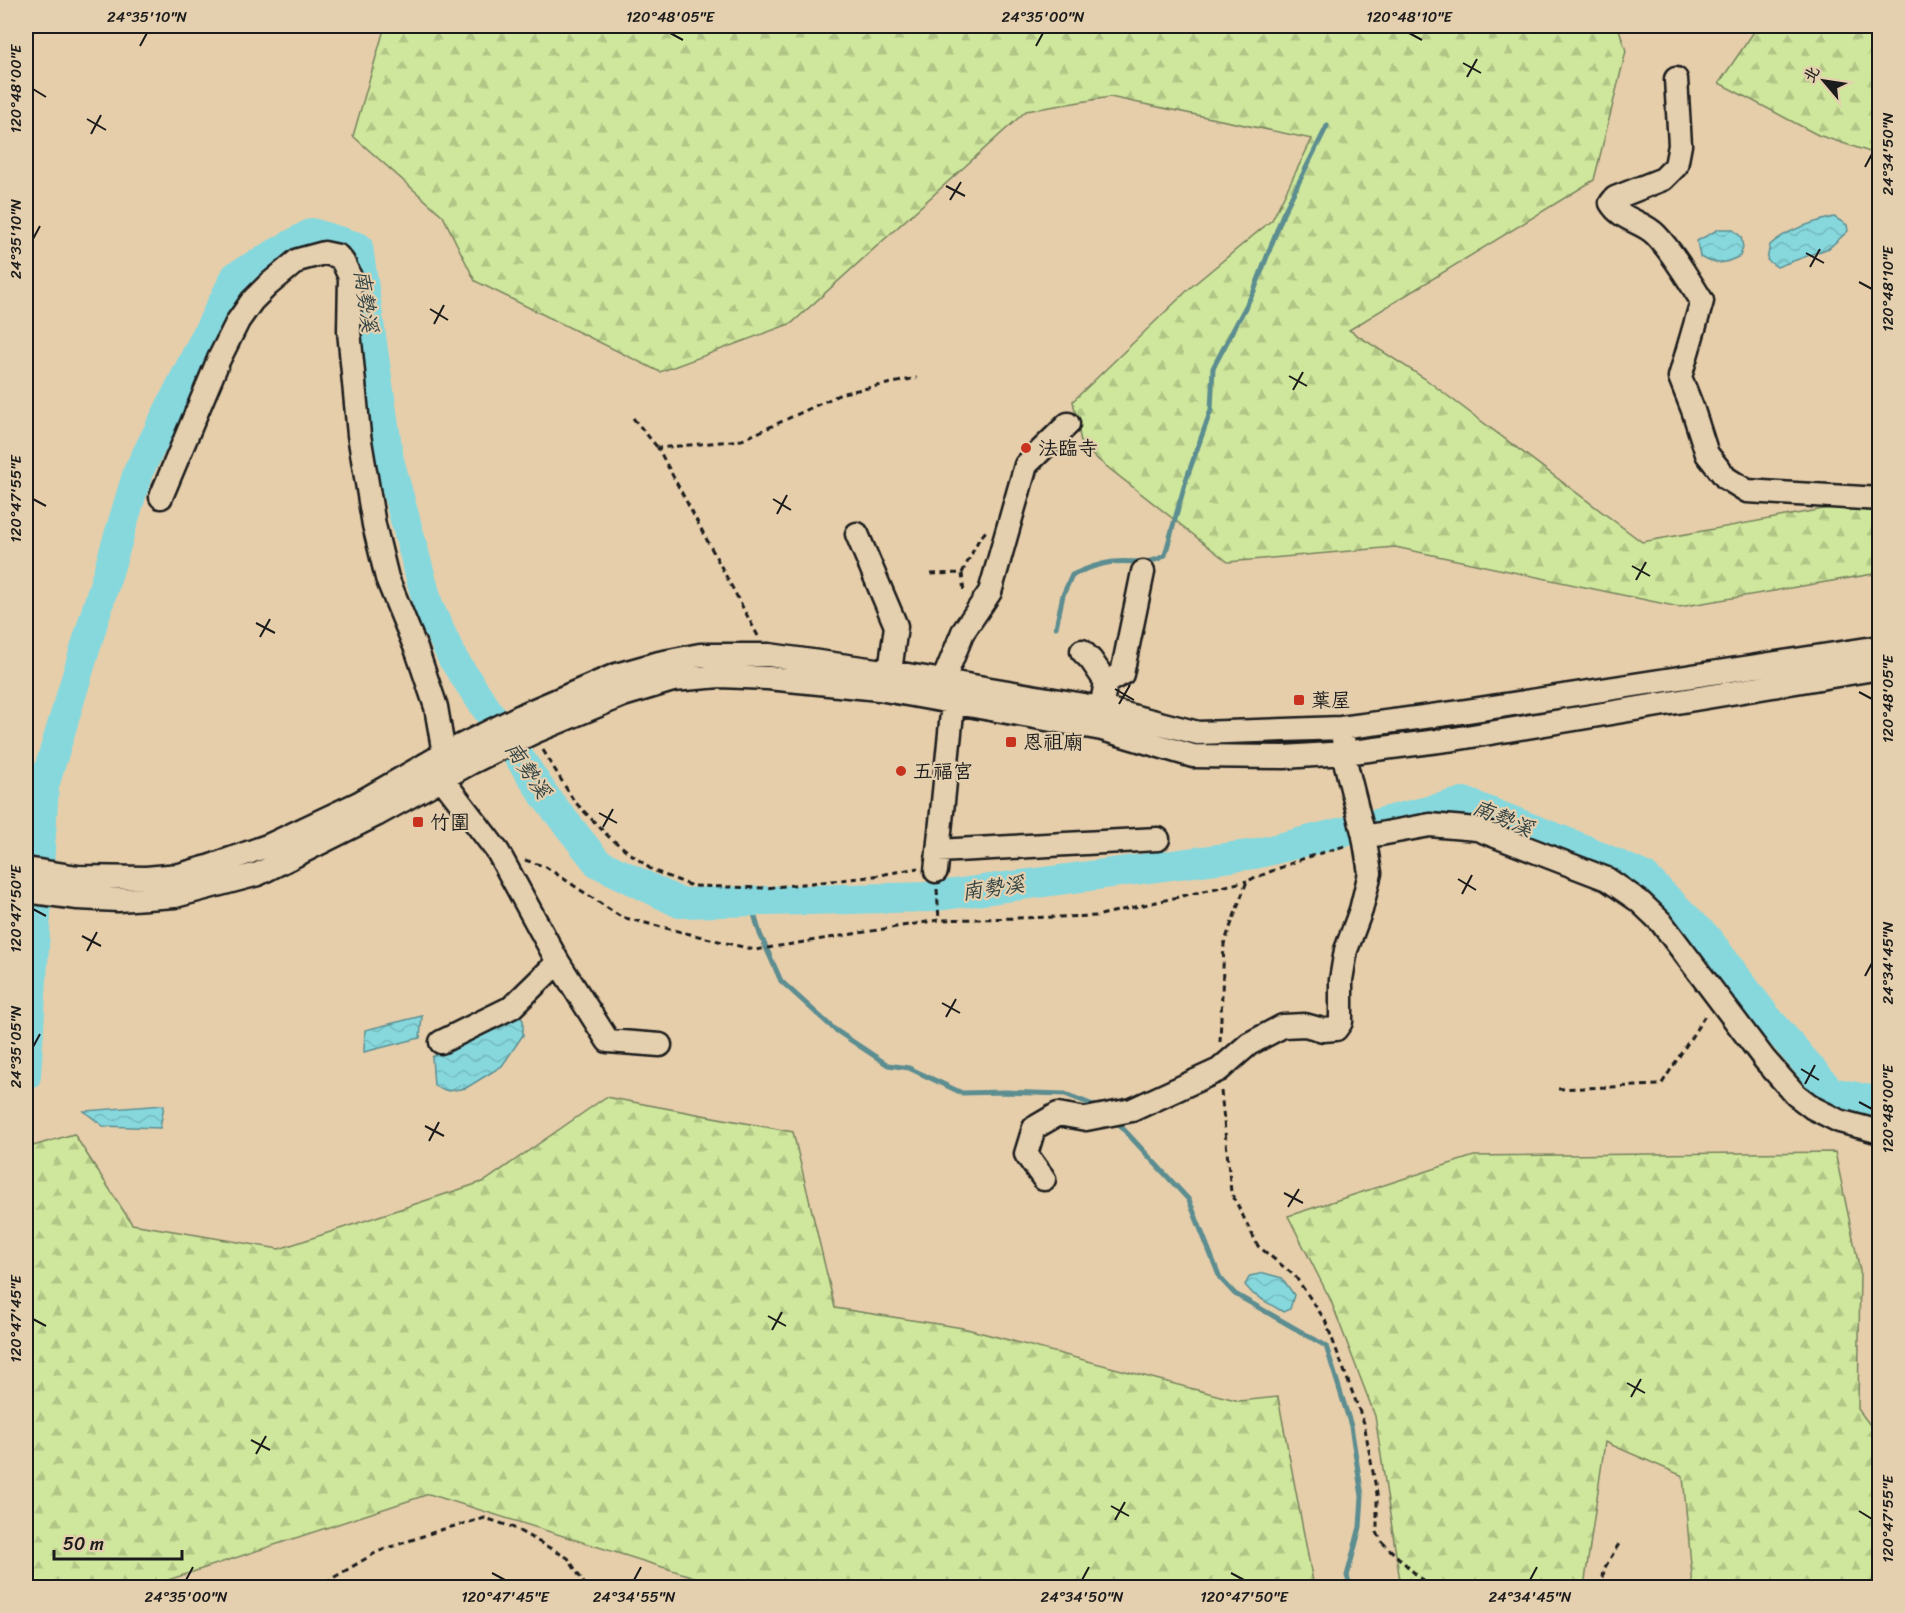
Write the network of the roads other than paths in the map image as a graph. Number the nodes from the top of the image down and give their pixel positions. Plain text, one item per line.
1 (1676, 79) dead end
2 (1068, 424) dead end
3 (161, 496) dead end
4 (1880, 499) edge
5 (857, 534) dead end
6 (1143, 572) dead end
7 (1880, 647) edge
8 (1082, 651) dead end
9 (768, 655) junction
10 (1880, 668) edge
11 (890, 672) junction
12 (768, 678) junction
13 (943, 681) junction
14 (1106, 681) junction
15 (953, 703) junction
16 (1102, 719) junction
17 (529, 728) junction
18 (1341, 728) junction
19 (469, 752) junction
20 (444, 754) junction
21 (1346, 759) junction
22 (442, 779) junction
23 (1364, 837) junction
24 (1158, 839) dead end
25 (26, 869) edge
26 (78, 888) junction
27 (26, 891) edge
28 (558, 962) junction
29 (441, 1042) dead end
30 (660, 1045) dead end
31 (1880, 1132) edge
32 (1044, 1179) dead end

1 - 4 street
2 - 13 street
3 - 20 street
5 - 11 street
6 - 14 street
7 - 18 street
8 - 14 street
9 - 11 street
9 - 12 street
9 - 17 street
10 - 21 street
11 - 13 street
12 - 15 street
12 - 17 street
13 - 15 street
13 - 16 street
14 - 16 street
15 - 16 street
15 - 24 street
16 - 18 street
16 - 21 street
17 - 19 street
18 - 21 street
19 - 20 street
19 - 22 street
20 - 22 street
20 - 26 street
21 - 23 street
22 - 26 street
22 - 28 street
23 - 31 street
23 - 32 street
25 - 26 street
26 - 27 street
28 - 29 street
28 - 30 street

